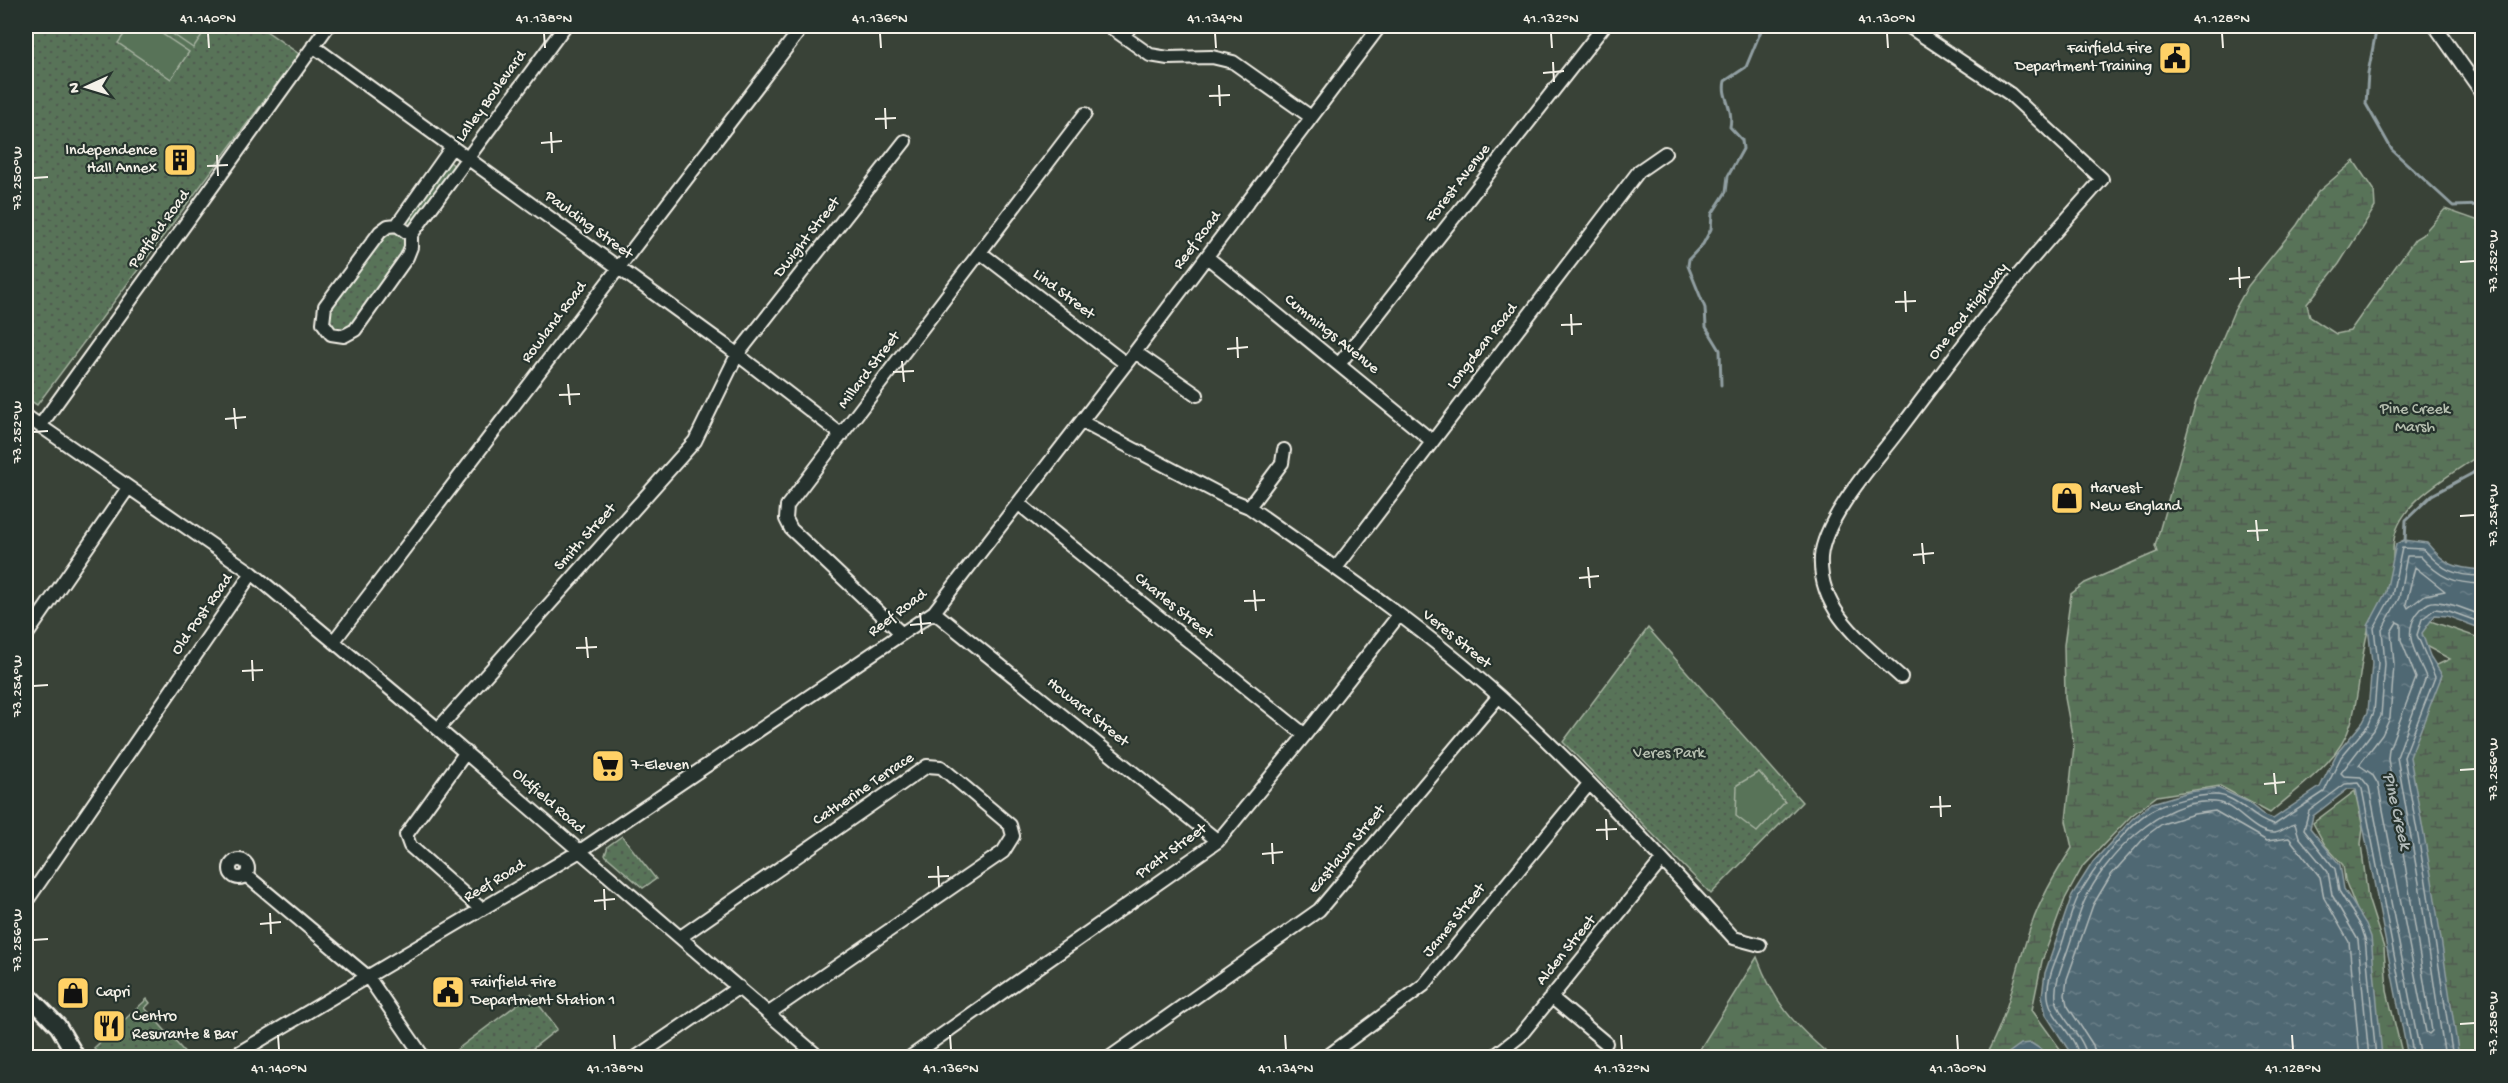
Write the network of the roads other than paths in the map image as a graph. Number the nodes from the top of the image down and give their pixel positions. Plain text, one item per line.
1 (328, 26) edge
2 (565, 26) edge
3 (803, 26) edge
4 (1109, 26) edge
5 (1131, 26) edge
6 (1380, 26) edge
7 (1604, 26) edge
8 (1908, 26) edge
9 (2435, 26) edge
10 (1124, 36) junction
11 (314, 46) junction
12 (2482, 93) edge
13 (1085, 114) dead end
14 (1311, 117) junction
15 (905, 141) dead end
16 (452, 147) junction
17 (1665, 153) dead end
18 (468, 159) junction
19 (398, 225) junction
20 (411, 235) junction
21 (981, 253) junction
22 (1207, 256) junction
23 (618, 267) junction
24 (1136, 352) junction
25 (737, 355) junction
26 (1125, 363) junction
27 (1340, 363) junction
28 (1197, 395) dead end
29 (26, 416) edge
30 (1082, 422) junction
31 (40, 426) junction
32 (842, 435) junction
33 (1432, 441) junction
34 (1284, 450) dead end
35 (128, 488) junction
36 (1019, 504) junction
37 (1249, 507) junction
38 (1336, 568) junction
39 (252, 573) junction
40 (934, 612) junction
41 (1399, 615) junction
42 (902, 634) junction
43 (26, 636) edge
44 (334, 641) junction
45 (1901, 677) dead end
46 (1499, 696) junction
47 (438, 729) junction
48 (1305, 735) junction
49 (466, 752) junction
50 (1589, 784) junction
51 (1218, 841) junction
52 (580, 851) junction
53 (1662, 860) junction
54 (246, 875) dead end
55 (26, 902) edge
56 (481, 909) junction
57 (682, 936) junction
58 (1760, 945) dead end
59 (368, 977) junction
60 (739, 987) junction
61 (26, 993) edge
62 (1551, 997) junction
63 (769, 1013) junction
64 (1606, 1043) dead end
65 (248, 1053) edge
66 (77, 1058) edge
67 (230, 1058) edge
68 (424, 1058) edge
69 (635, 1058) edge
70 (820, 1058) edge
71 (909, 1058) edge
72 (1108, 1058) edge
73 (1325, 1058) edge
74 (1492, 1058) edge

1 - 11 street, Penfield Road
2 - 18 street, Lalley Boulevard
3 - 23 street, Rowland Road
4 - 10 street
5 - 10 street
6 - 14 street, Reef Road
7 - 27 street, Forest Avenue
8 - 45 street, One Rod Highway
9 - 12 street
10 - 14 street
11 - 16 street, Paulding Street
11 - 31 street, Penfield Road
13 - 21 street, Millard Street
14 - 22 street, Reef Road
15 - 25 street, Dwight Street
16 - 18 street, Paulding Street
16 - 19 street
17 - 33 street, Longdean Road
18 - 20 street, Lalley Boulevard
18 - 23 street, Paulding Street
19 - 20 street
19 - 20 street
21 - 26 street, Lind Street
21 - 32 street, Millard Street
22 - 24 street, Reef Road
22 - 27 street, Cummings Avenue
23 - 25 street, Paulding Street
23 - 44 street, Rowland Road
24 - 26 street, Reef Road
24 - 28 street
25 - 32 street, Paulding Street
25 - 47 street, Smith Street
26 - 30 street, Reef Road
27 - 33 street, Cummings Avenue
29 - 31 street, Old Post Road
30 - 36 street, Reef Road
30 - 37 street, Veres Street
31 - 35 street, Old Post Road
32 - 42 street, Millard Street
33 - 38 street, Longdean Road
34 - 37 street
35 - 39 street, Old Post Road
35 - 43 street
36 - 40 street, Reef Road
36 - 48 street, Charles Street
37 - 38 street, Veres Street
38 - 41 street, Veres Street
39 - 44 street, Oldfield Road
39 - 55 street, Old Post Road
40 - 42 street, Reef Road
40 - 51 street, Howard Street
41 - 46 street, Veres Street
41 - 48 street, Pratt Street
42 - 52 street, Reef Road
44 - 47 street, Oldfield Road
46 - 50 street, Veres Street
46 - 72 street, Eastlawn Street
47 - 49 street, Oldfield Road
48 - 51 street, Pratt Street
49 - 52 street, Oldfield Road
49 - 56 street
50 - 53 street, Veres Street
50 - 73 street, James Street
51 - 71 street, Pratt Street
52 - 56 street, Reef Road
52 - 57 street, Oldfield Road
53 - 58 street, Veres Street
53 - 62 street, Alden Street
54 - 59 street
56 - 59 street, Reef Road
57 - 60 street, Oldfield Road
57 - 63 street, Catherine Terrace
59 - 65 street, Reef Road
59 - 68 street
60 - 63 street, Oldfield Road
60 - 69 street
61 - 66 main road
62 - 64 street
62 - 74 street, Alden Street
63 - 70 street, Oldfield Road
65 - 67 street, Reef Road

